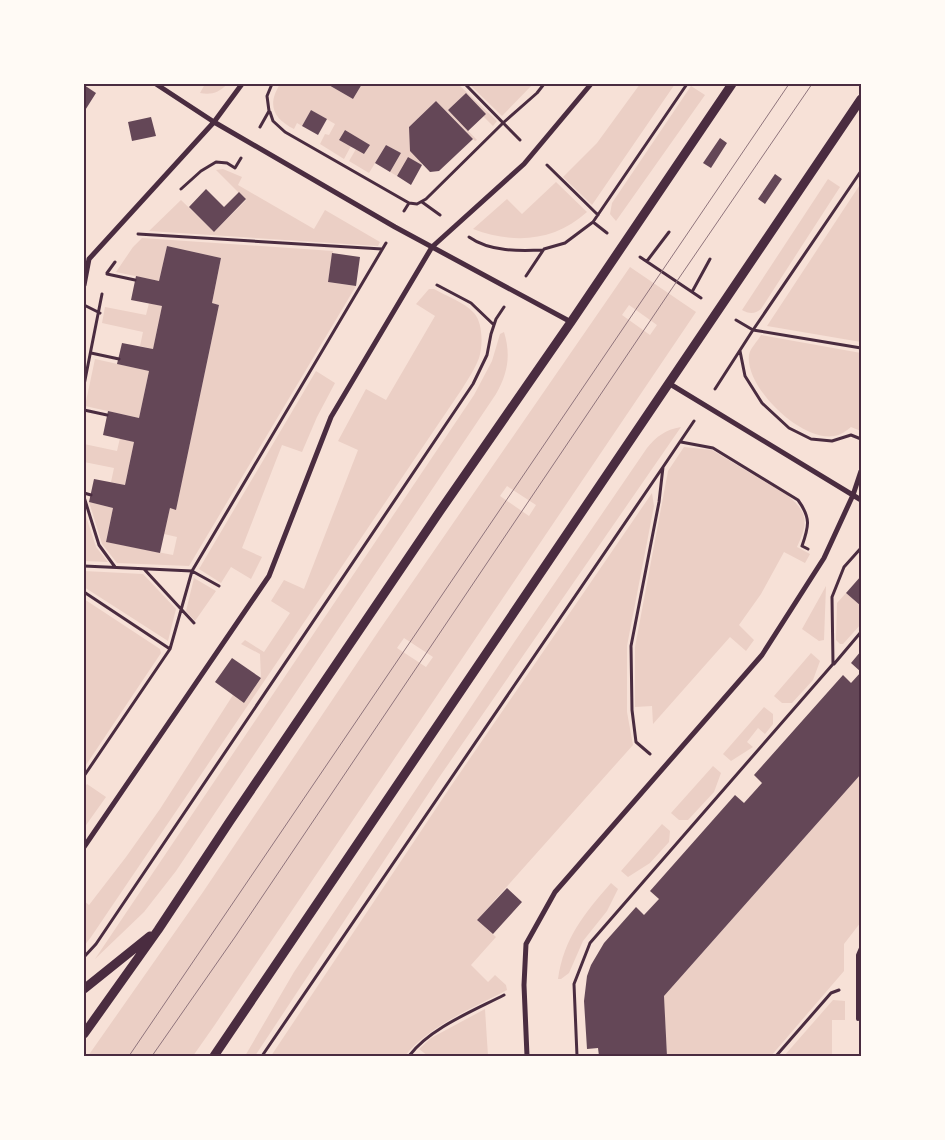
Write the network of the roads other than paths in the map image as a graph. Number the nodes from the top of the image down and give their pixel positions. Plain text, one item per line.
1 (156, 84) edge
2 (242, 84) edge
3 (591, 84) edge
4 (732, 84) edge
5 (861, 99) edge
6 (214, 122) junction
7 (432, 247) junction
8 (84, 256) edge
9 (89, 259) junction
10 (84, 285) edge
11 (571, 322) junction
12 (670, 384) junction
13 (861, 471) edge
14 (853, 495) junction
15 (861, 500) edge
16 (84, 847) edge
17 (158, 930) junction
18 (861, 948) edge
19 (84, 989) edge
20 (858, 1019) dead end
21 (84, 1034) edge
22 (217, 1054) edge
23 (528, 1056) edge

1 - 6 street
2 - 6 street
3 - 7 street
4 - 11 street
5 - 12 street
6 - 7 street
6 - 9 street
7 - 11 street
7 - 16 street
8 - 9 street
9 - 10 street
11 - 17 street
12 - 14 street
12 - 22 street
13 - 14 street
14 - 15 street
14 - 23 street
17 - 19 street
17 - 21 street
18 - 20 lane

